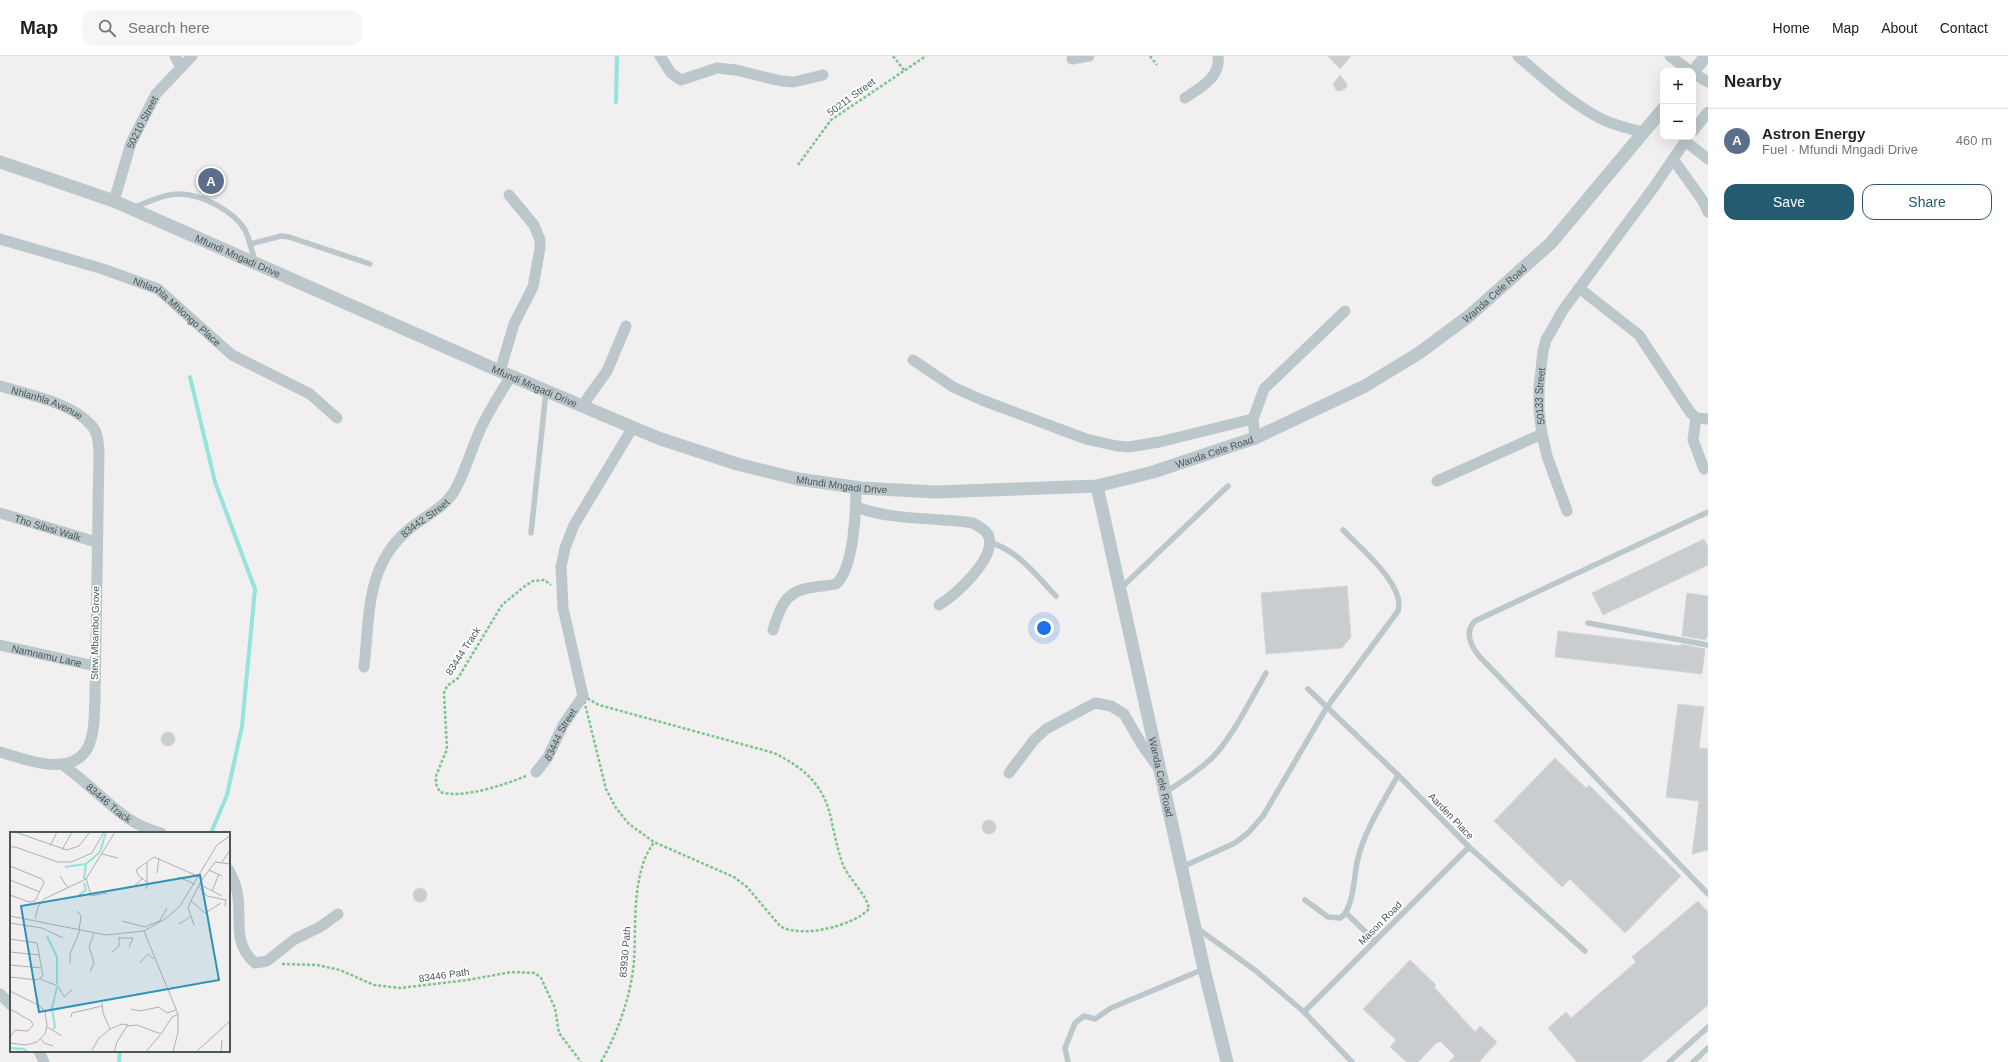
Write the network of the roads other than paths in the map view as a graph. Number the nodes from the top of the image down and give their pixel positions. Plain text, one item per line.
1 (176, 56) edge
2 (192, 56) edge
3 (660, 56) edge
4 (1089, 56) edge
5 (1218, 56) edge
6 (1518, 56) edge
7 (1670, 56) edge
8 (1706, 56) edge
9 (1072, 59) dead end
10 (181, 67) junction
11 (1686, 68) edge
12 (1696, 68) edge
13 (1696, 74) edge
14 (823, 75) dead end
15 (1708, 82) edge
16 (1186, 98) dead end
17 (1708, 112) edge
18 (1660, 113) edge
19 (1696, 127) edge
20 (1644, 133) junction
21 (1686, 140) edge
22 (1688, 140) edge
23 (1708, 159) edge
24 (1673, 160) junction
25 (0, 162) edge
26 (509, 195) dead end
27 (114, 201) junction
28 (131, 209) junction
29 (1708, 212) edge
30 (0, 239) edge
31 (250, 244) junction
32 (256, 264) junction
33 (370, 264) dead end
34 (1579, 288) junction
35 (1345, 311) dead end
36 (626, 326) dead end
37 (913, 360) dead end
38 (506, 373) junction
39 (0, 386) edge
40 (546, 391) junction
41 (582, 406) junction
42 (337, 418) dead end
43 (1696, 418) junction
44 (1253, 419) junction
45 (1708, 419) edge
46 (91, 424) joint
47 (633, 427) junction
48 (1542, 434) junction
49 (1255, 438) junction
50 (1704, 469) dead end
51 (1438, 481) dead end
52 (1097, 486) junction
53 (1228, 486) dead end
54 (856, 487) junction
55 (856, 507) junction
56 (1567, 510) dead end
57 (1708, 512) edge
58 (0, 513) edge
59 (1343, 530) dead end
60 (532, 533) dead end
61 (96, 542) junction
62 (989, 542) junction
63 (1120, 589) junction
64 (1056, 596) dead end
65 (939, 605) dead end
66 (1588, 623) dead end
67 (773, 630) dead end
68 (0, 645) edge
69 (1708, 645) edge
70 (95, 666) junction
71 (364, 667) dead end
72 (1266, 673) dead end
73 (1308, 689) dead end
74 (1327, 707) junction
75 (0, 752) edge
76 (62, 764) junction
77 (1161, 771) junction
78 (536, 772) road end
79 (1009, 773) dead end
80 (1398, 774) junction
81 (1166, 793) junction
82 (158, 832) edge
83 (1469, 847) junction
84 (1182, 867) junction
85 (230, 873) edge
86 (1708, 894) edge
87 (1305, 900) dead end
88 (1346, 913) junction
89 (338, 914) dead end
90 (1196, 928) junction
91 (1375, 941) junction
92 (1585, 951) dead end
93 (1204, 970) junction
94 (0, 994) edge
95 (10, 1004) edge
96 (1304, 1012) junction
97 (1708, 1027) edge
98 (1708, 1048) edge
99 (39, 1052) edge
100 (44, 1062) edge
101 (1068, 1062) edge
102 (1227, 1062) edge
103 (1352, 1062) edge
104 (1669, 1062) edge
105 (1692, 1062) edge

1 - 10 street
2 - 10 street, 50210 Street
3 - 14 street
4 - 9 street
5 - 16 street
6 - 20 street
7 - 11 street
8 - 12 street
10 - 27 street, 50210 Street
13 - 15 street
17 - 19 street
18 - 20 street, Wanda Cele Road
20 - 49 street, Wanda Cele Road
21 - 24 street, 50133 Street
22 - 23 street
24 - 29 street
24 - 34 street, 50133 Street
25 - 27 street, Mfundi Mngadi Drive
26 - 38 street, 83442 Street
27 - 28 street, Mfundi Mngadi Drive
28 - 31 lane
28 - 32 street, Mfundi Mngadi Drive
30 - 42 street, Nhlanhla Mhlongo Place
31 - 32 lane
31 - 33 lane
32 - 38 street, Mfundi Mngadi Drive
34 - 43 street
34 - 48 street, 50133 Street
35 - 44 street
36 - 41 street
37 - 44 street
38 - 40 street, Mfundi Mngadi Drive
38 - 71 street, 83442 Street
39 - 46 street, Nhlanhla Avenue
40 - 41 street, Mfundi Mngadi Drive
40 - 60 lane
41 - 47 street, Mfundi Mngadi Drive
43 - 45 street
43 - 50 street
44 - 49 street
46 - 61 street, Stew Mbambo Grove
47 - 54 street, Mfundi Mngadi Drive
47 - 78 street, 83444 Street
48 - 51 street
48 - 56 street, 50133 Street
49 - 52 street, Wanda Cele Road
52 - 54 street, Mfundi Mngadi Drive
52 - 63 street, Wanda Cele Road
53 - 63 lane
54 - 55 street
55 - 62 street
55 - 67 street
57 - 86 lane
58 - 61 street, Tho Sibisi Walk
59 - 74 lane
61 - 70 street, Stew Mbambo Grove
62 - 64 lane
62 - 65 street
63 - 77 street, Wanda Cele Road
66 - 69 lane
68 - 70 street, Namnamu Lane
70 - 76 street, Stew Mbambo Grove
72 - 81 lane
73 - 74 lane, Aarden Place
74 - 80 lane, Aarden Place
74 - 84 lane
75 - 76 street, Stew Mbambo Grove
76 - 82 street, 83446 Track
77 - 79 street
77 - 81 street, Wanda Cele Road
80 - 83 lane, Aarden Place
80 - 88 lane
81 - 84 street, Wanda Cele Road
83 - 91 lane, Mason Road
83 - 92 lane, Aarden Place
84 - 90 street, Wanda Cele Road
85 - 89 street
87 - 88 lane
88 - 91 lane
90 - 93 street, Wanda Cele Road
90 - 96 lane
91 - 96 lane, Mason Road
93 - 101 lane
93 - 102 street, Wanda Cele Road
94 - 95 street
96 - 103 lane
97 - 104 lane
98 - 105 lane
99 - 100 street

